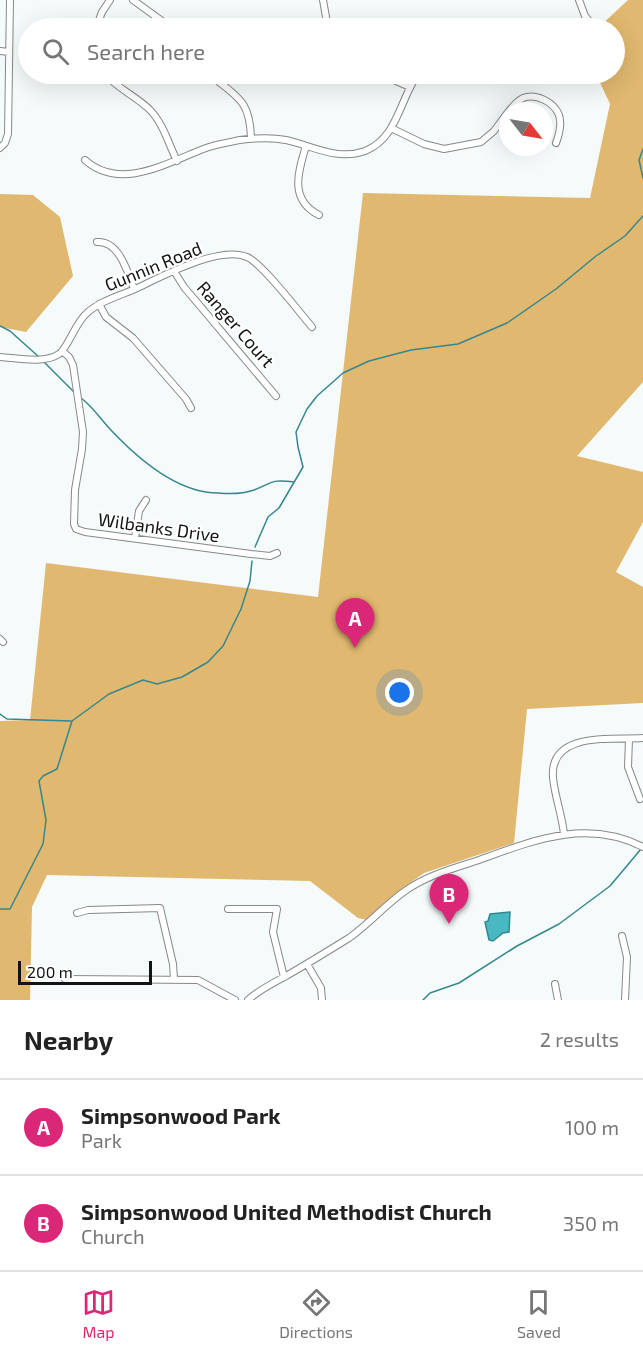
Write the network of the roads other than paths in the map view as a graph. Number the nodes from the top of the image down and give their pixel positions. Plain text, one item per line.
1 (10, 0) edge
2 (110, 0) edge
3 (133, 0) edge
4 (323, 0) edge
5 (579, 0) edge
6 (100, 18) edge
7 (158, 18) edge
8 (326, 18) edge
9 (587, 18) edge
10 (0, 51) edge
11 (9, 52) junction
12 (0, 73) edge
13 (9, 74) junction
14 (116, 84) edge
15 (221, 84) edge
16 (403, 84) edge
17 (412, 84) edge
18 (410, 87) junction
19 (517, 102) edge
20 (548, 102) edge
21 (553, 105) edge
22 (499, 125) edge
23 (392, 128) junction
24 (251, 138) junction
25 (556, 143) dead end
26 (306, 146) junction
27 (0, 148) edge
28 (85, 159) dead end
29 (177, 161) junction
30 (319, 214) dead end
31 (97, 242) dead end
32 (174, 271) junction
33 (134, 289) junction
34 (99, 304) junction
35 (312, 327) dead end
36 (62, 351) junction
37 (0, 357) edge
38 (276, 396) dead end
39 (191, 408) dead end
40 (146, 500) dead end
41 (135, 538) junction
42 (277, 553) dead end
43 (643, 738) edge
44 (629, 739) junction
45 (640, 799) dead end
46 (564, 834) junction
47 (643, 847) edge
48 (228, 909) dead end
49 (77, 913) dead end
50 (622, 936) dead end
51 (308, 964) junction
52 (284, 977) junction
53 (64, 979) dead end
54 (174, 979) junction
55 (555, 984) dead end
56 (236, 1000) edge
57 (248, 1000) edge
58 (322, 1000) edge
59 (558, 1000) edge
60 (625, 1000) edge

1 - 11 street
2 - 6 street
3 - 7 street
4 - 8 street
5 - 9 street
10 - 11 street
11 - 13 street
12 - 13 street
13 - 27 street
14 - 29 street
15 - 24 street
16 - 18 street
17 - 18 street
18 - 23 street
19 - 20 street
21 - 25 street
22 - 23 street
23 - 26 street
24 - 26 street
24 - 29 street
26 - 30 street
28 - 29 street
31 - 33 street
32 - 33 street, Gunnin Road
32 - 35 street, Gunnin Road
32 - 38 street, Ranger Court
33 - 34 street, Gunnin Road
34 - 36 street, Gunnin Road
34 - 39 street
36 - 37 street
36 - 41 street, Wilbanks Drive
40 - 41 street
41 - 42 street, Wilbanks Drive
43 - 44 street
44 - 45 street
44 - 46 street
46 - 47 street
46 - 51 street
48 - 52 street
49 - 54 street
50 - 60 street
51 - 52 street
51 - 58 street
52 - 57 street
53 - 54 street
54 - 56 street
55 - 59 street

